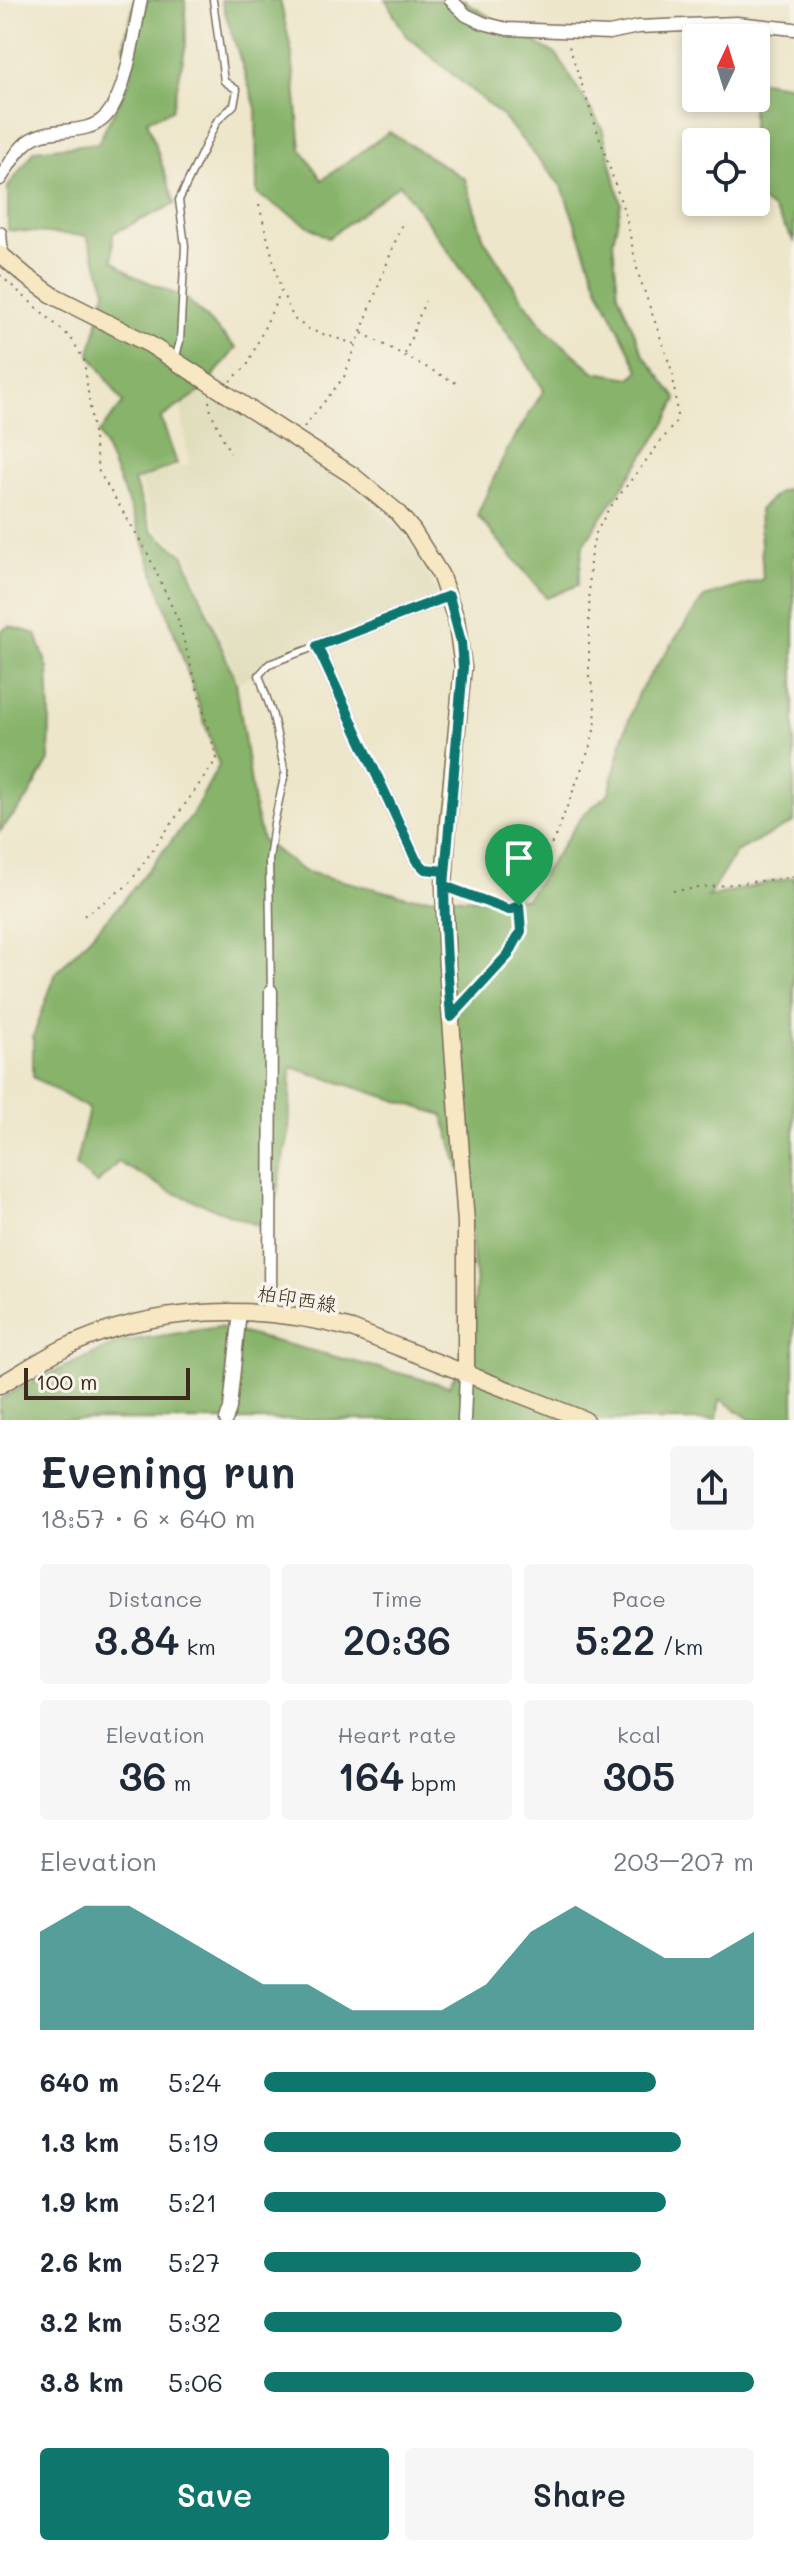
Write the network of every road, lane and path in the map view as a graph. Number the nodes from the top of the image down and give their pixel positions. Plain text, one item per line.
1 (141, 0) edge
2 (213, 0) edge
3 (451, 0) edge
4 (794, 29) edge
5 (565, 32) junction
6 (0, 179) edge
7 (259, 205) dead end
8 (403, 221) dead end
9 (0, 233) edge
10 (1, 255) edge
11 (0, 275) edge
12 (281, 290) junction
13 (425, 301) dead end
14 (361, 332) junction
15 (356, 345) junction
16 (405, 356) junction
17 (175, 360) junction
18 (456, 383) dead end
19 (218, 387) junction
20 (295, 437) junction
21 (230, 453) dead end
22 (449, 596) junction
23 (317, 646) junction
24 (794, 877) edge
25 (444, 878) junction
26 (673, 891) dead end
27 (519, 906) junction
28 (79, 919) dead end
29 (271, 991) joint
30 (451, 1017) junction
31 (240, 1311) junction
32 (270, 1313) junction
33 (466, 1374) junction
34 (0, 1385) edge
35 (226, 1420) edge
36 (464, 1420) edge
37 (585, 1420) edge

1 - 6 street
2 - 17 lane
3 - 5 street
4 - 5 street
5 - 27 path
7 - 12 path
8 - 14 path
9 - 10 street
10 - 17 street
11 - 28 path
12 - 15 path
12 - 19 path
13 - 16 path
14 - 15 path
14 - 16 path
15 - 20 path
16 - 18 path
17 - 19 street
19 - 20 street
19 - 21 path
20 - 22 street
22 - 23 street
22 - 25 street
23 - 25 street
23 - 29 lane
24 - 26 path
25 - 27 path
25 - 30 street
27 - 30 path
29 - 32 street
30 - 33 street
31 - 32 street, 柏印西線
31 - 34 street, 柏印西線
31 - 35 street
32 - 33 street, 柏印西線
33 - 36 street
33 - 37 street, 柏印西線

